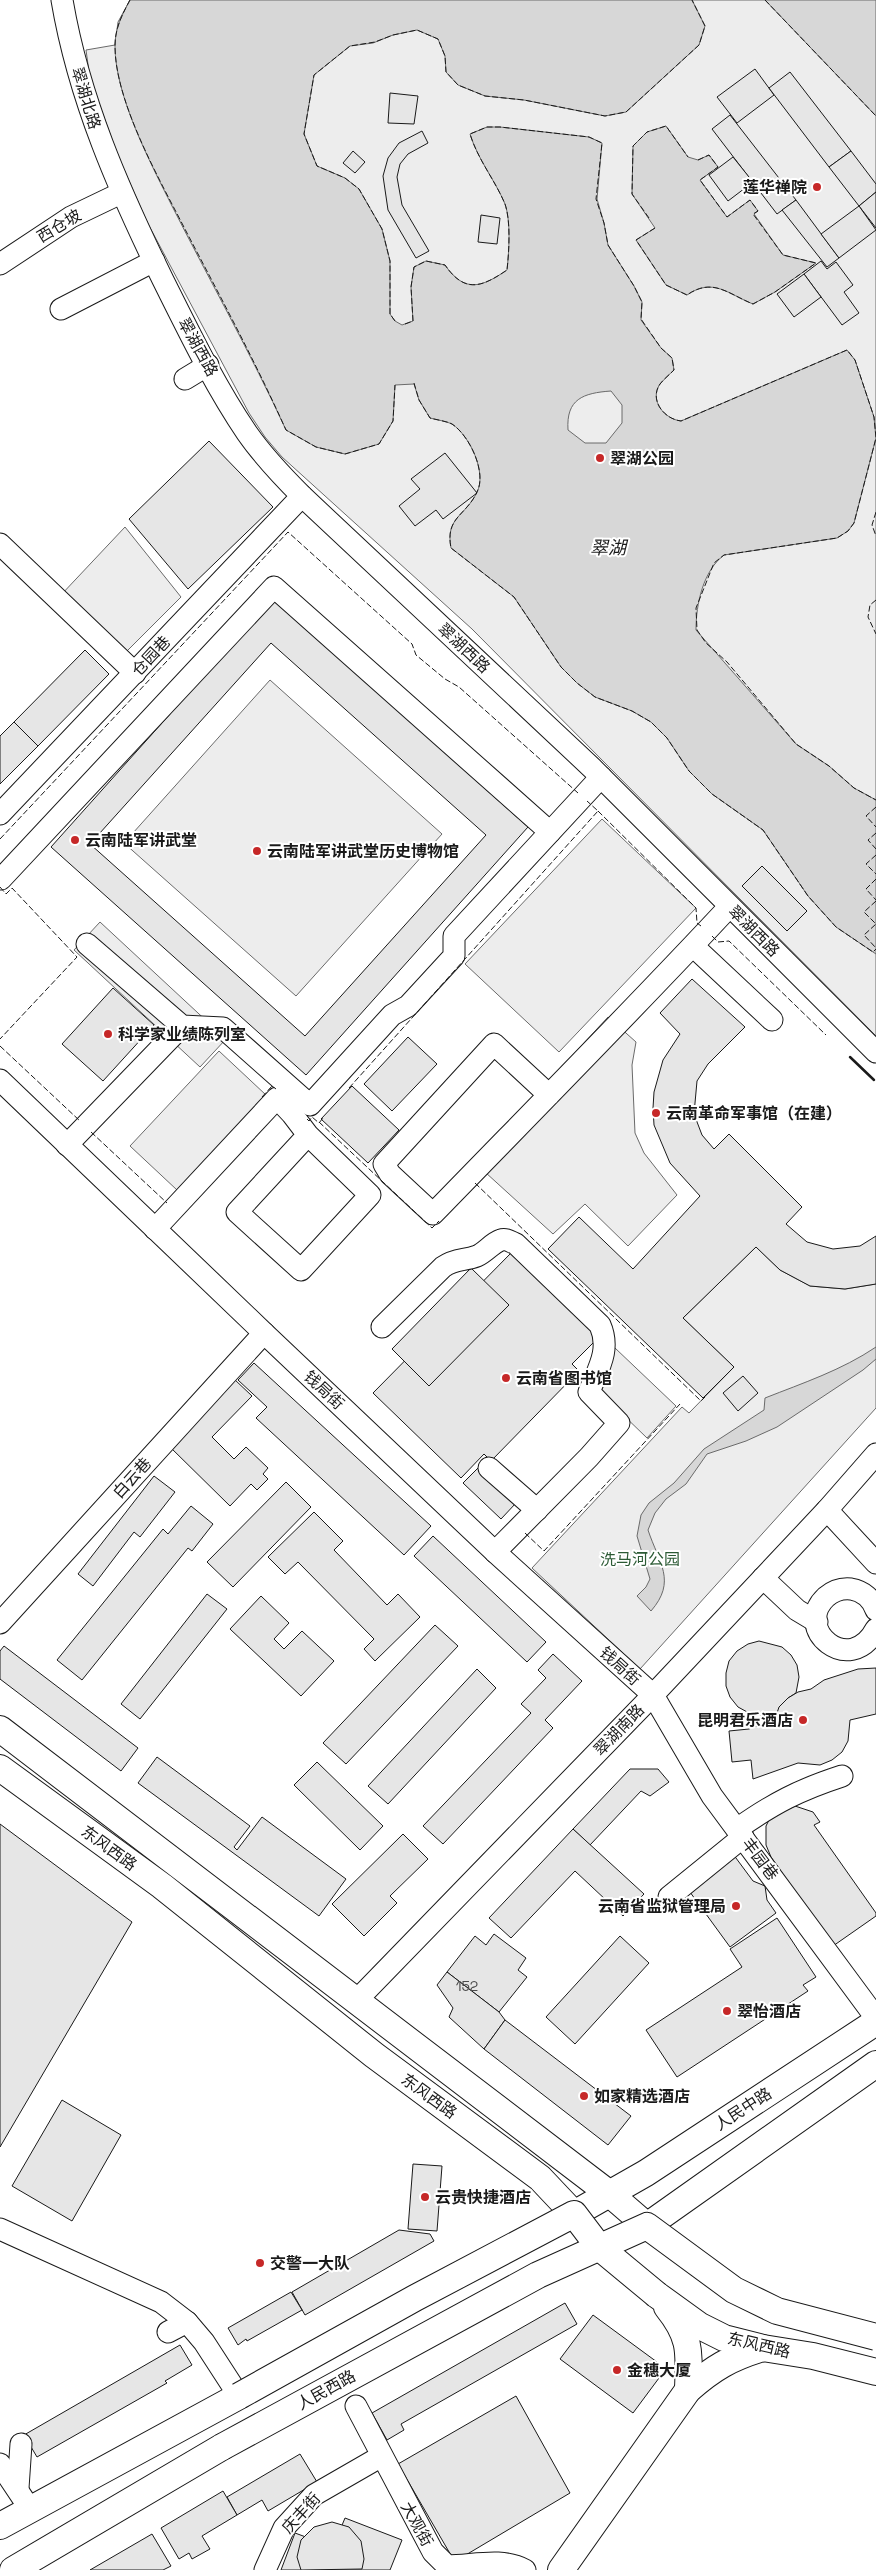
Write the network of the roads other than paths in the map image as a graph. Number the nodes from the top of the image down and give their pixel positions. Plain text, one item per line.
1 (62, 0) edge
2 (121, 193) junction
3 (154, 261) junction
4 (0, 264) edge
5 (61, 309) dead end
6 (208, 365) junction
7 (185, 379) dead end
8 (302, 496) junction
9 (0, 544) edge
10 (135, 673) junction
11 (601, 777) junction
12 (0, 814) edge
13 (550, 832) junction
14 (1, 879) dead end
15 (729, 907) junction
16 (87, 944) dead end
17 (693, 946) junction
18 (772, 1020) dead end
19 (182, 1026) junction
20 (876, 1052) edge
21 (0, 1080) edge
22 (549, 1095) junction
23 (308, 1134) junction
24 (67, 1145) junction
25 (155, 1229) junction
26 (382, 1327) dead end
27 (264, 1333) junction
28 (876, 1454) edge
29 (489, 1468) dead end
30 (537, 1510) junction
31 (828, 1510) junction
32 (495, 1552) junction
33 (876, 1563) edge
34 (763, 1578) junction
35 (876, 1610) edge
36 (817, 1622) junction
37 (0, 1623) edge
38 (876, 1630) edge
39 (850, 1650) junction
40 (876, 1654) edge
41 (653, 1695) junction
42 (0, 1730) edge
43 (0, 1768) edge
44 (842, 1776) dead end
45 (740, 1833) junction
46 (669, 1897) dead end
47 (356, 2001) junction
48 (874, 2022) edge
49 (876, 2064) edge
50 (610, 2195) junction
51 (574, 2214) junction
52 (648, 2226) junction
53 (0, 2229) edge
54 (599, 2247) junction
55 (657, 2295) junction
56 (188, 2322) junction
57 (168, 2332) dead end
58 (876, 2337) edge
59 (763, 2348) junction
60 (876, 2372) edge
61 (688, 2390) junction
62 (239, 2396) junction
63 (356, 2406) dead end
64 (21, 2444) dead end
65 (380, 2457) junction
66 (0, 2464) edge
67 (24, 2499) junction
68 (0, 2526) edge
69 (447, 2568) edge
70 (13, 2570) edge
71 (265, 2570) edge
72 (525, 2570) edge
73 (561, 2570) edge

1 - 2 street, 翠湖北路
2 - 3 street, 翠湖西路
2 - 4 street, 西仓坡
3 - 5 street
3 - 6 street, 翠湖西路
6 - 7 street
6 - 8 street, 翠湖西路
8 - 10 street, 仓园巷
8 - 11 street, 翠湖西路
9 - 10 street
10 - 12 street, 仓园巷
11 - 13 street
11 - 15 street, 翠湖西路
13 - 14 street
13 - 19 street
15 - 17 street
15 - 20 street, 翠湖西路
16 - 19 street
17 - 18 street
17 - 22 street
19 - 24 street
21 - 24 street, 钱局街
22 - 22 street
23 - 23 street
23 - 25 street
24 - 25 street, 钱局街
25 - 27 street, 钱局街
26 - 30 street
27 - 32 street, 钱局街
27 - 37 street, 白云巷
28 - 31 street, 翠湖南路
29 - 30 street
30 - 32 street
31 - 33 street
31 - 34 street, 翠湖南路
32 - 41 street, 钱局街
34 - 36 street
34 - 41 street, 翠湖南路
35 - 36 street
36 - 39 street
38 - 39 street
39 - 40 street
41 - 45 street, 丰园巷
41 - 47 street, 翠湖南路
42 - 47 main road, 东风西路
43 - 51 main road, 东风西路
44 - 45 street
45 - 46 street
45 - 48 street, 丰园巷
47 - 50 main road, 东风西路
48 - 50 main road, 人民中路
49 - 52 main road
50 - 51 main road
50 - 52 main road, 东风西路
51 - 54 main road, 东风西路, bridge
51 - 62 main road, bridge
52 - 54 main road, 人民西路, bridge
52 - 58 main road, 东风西路, bridge
53 - 56 street
54 - 55 main road, 东风西路, bridge
54 - 70 main road, 人民西路, bridge
55 - 59 main road, 东风西路
55 - 61 main road
56 - 57 street
56 - 62 street
59 - 60 main road, 东风西路
59 - 61 main road
61 - 73 main road
62 - 67 main road
63 - 65 street, 大观街
64 - 67 street
65 - 69 street, 大观街
65 - 71 street, 庆丰街
66 - 67 street
67 - 68 main road
69 - 72 street, 大观街

